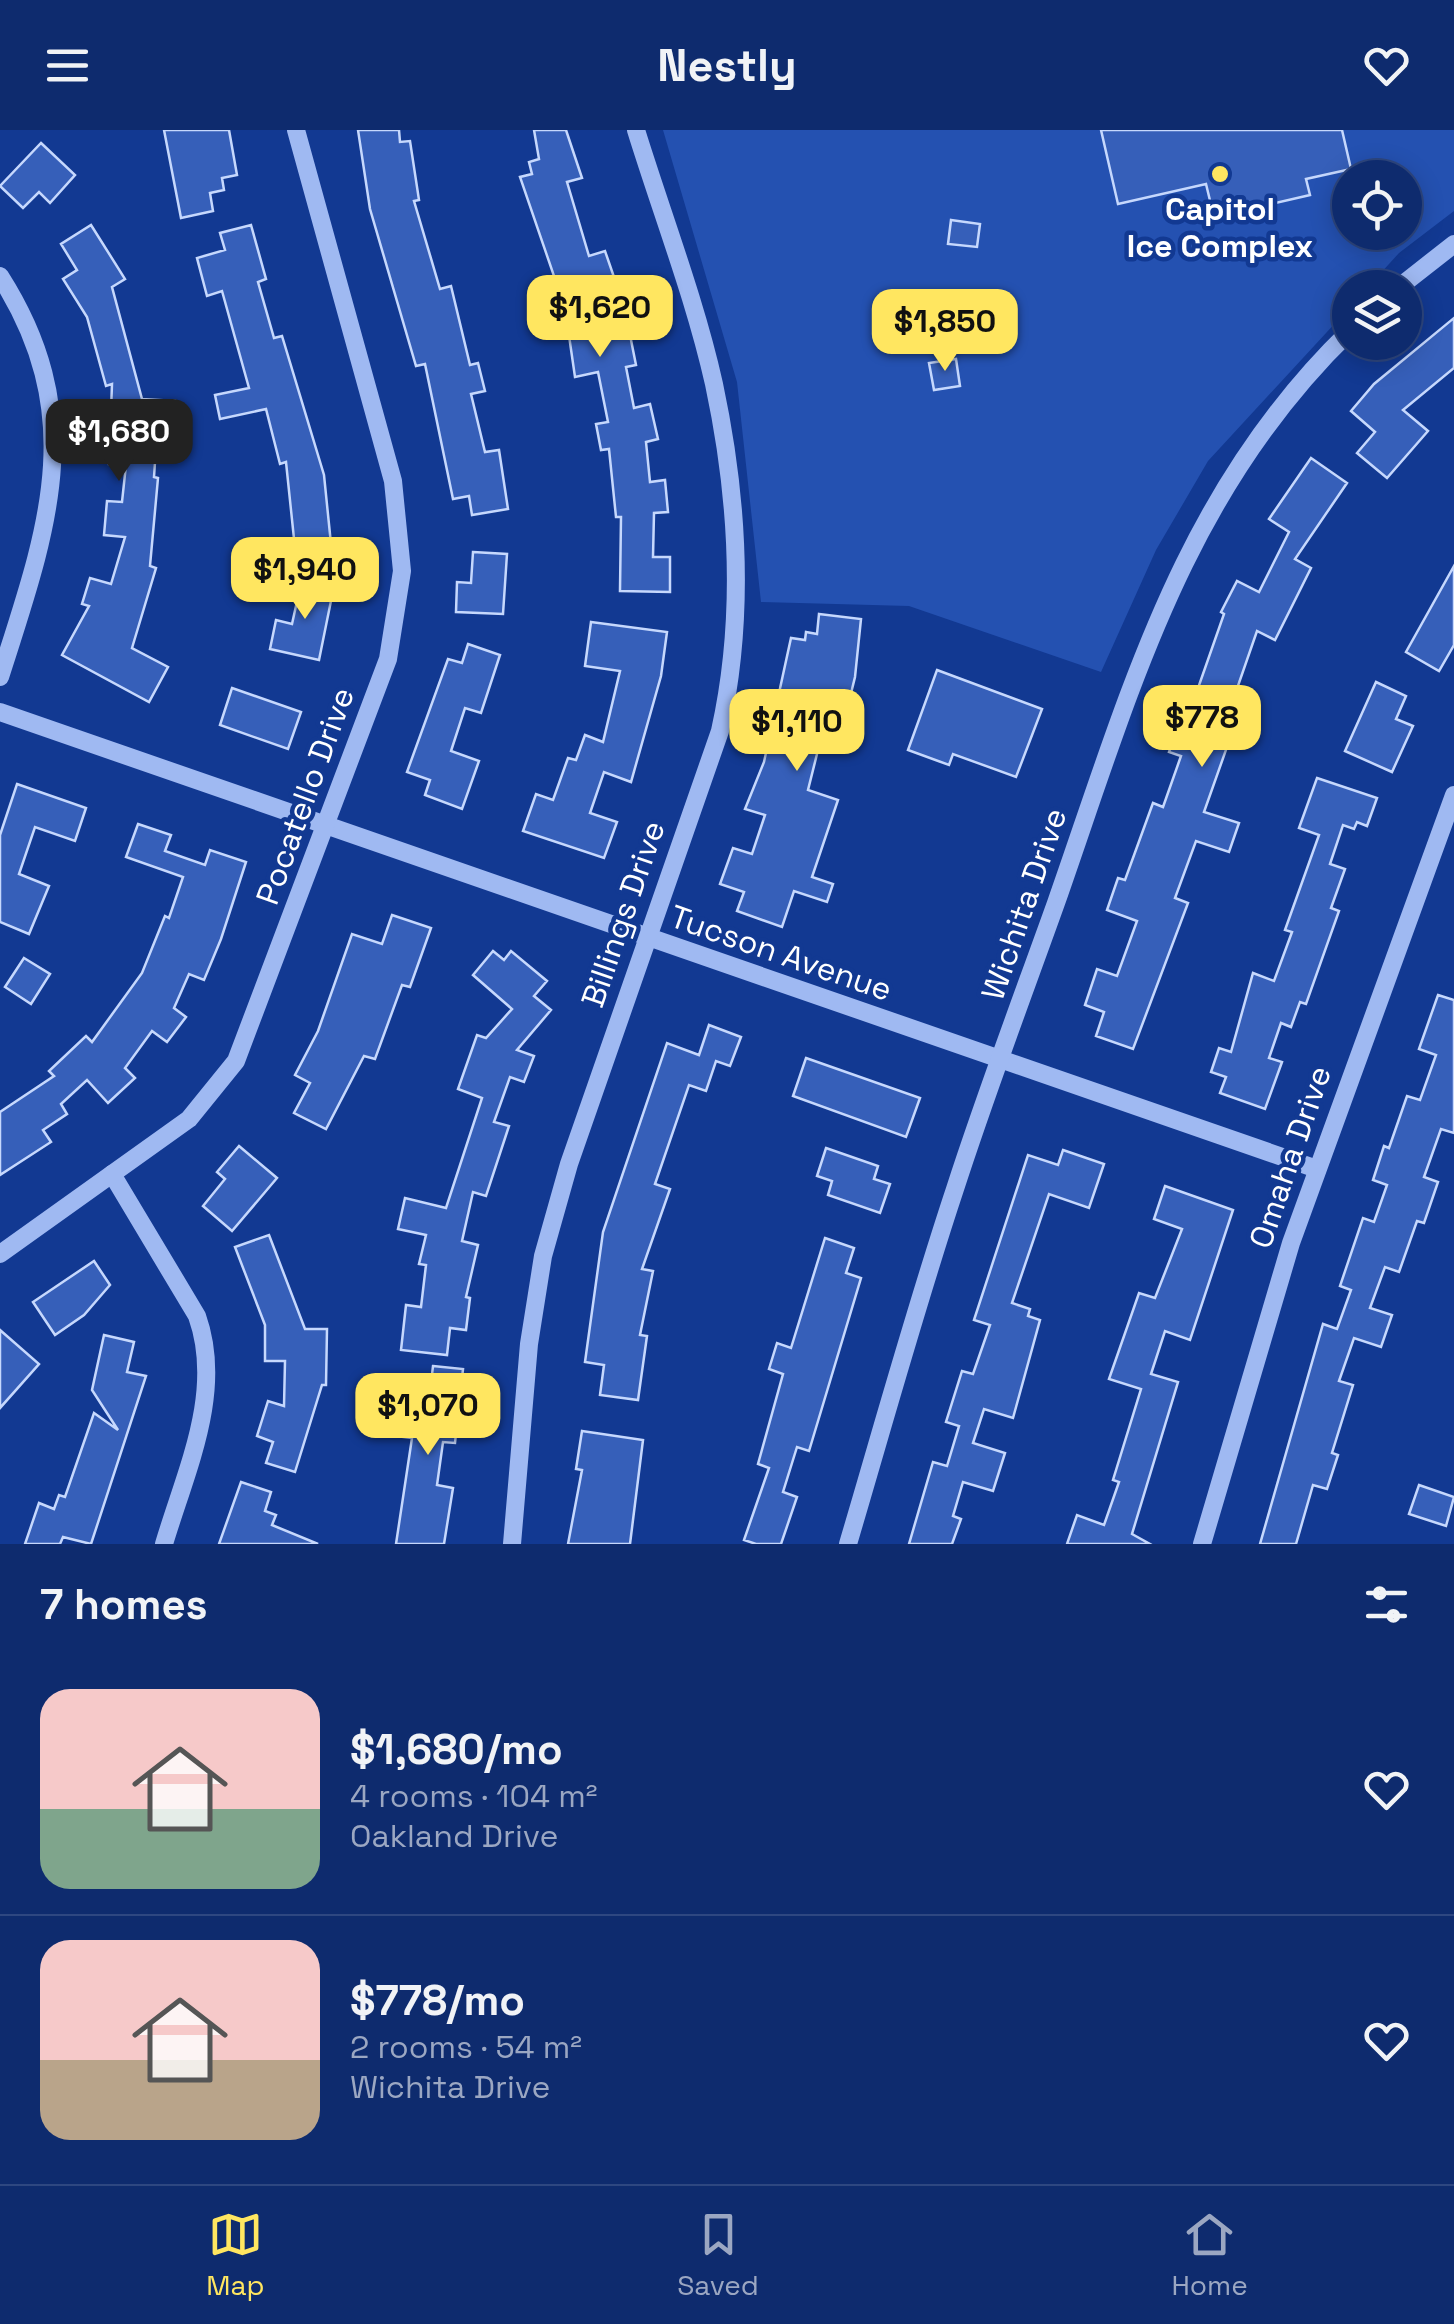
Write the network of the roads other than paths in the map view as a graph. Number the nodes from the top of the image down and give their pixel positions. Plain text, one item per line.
1 (296, 130) edge
2 (636, 130) edge
3 (1454, 244) edge
4 (1421, 270) edge
5 (0, 276) edge
6 (1332, 351) edge
7 (0, 677) edge
8 (0, 712) edge
9 (1454, 795) edge
10 (326, 827) junction
11 (645, 938) junction
12 (1000, 1060) junction
13 (1317, 1169) junction
14 (112, 1174) junction
15 (0, 1254) edge
16 (164, 1544) edge
17 (512, 1544) edge
18 (848, 1544) edge
19 (1202, 1544) edge

1 - 10 street, Pocatello Drive
2 - 11 street, Billings Drive
3 - 4 street
5 - 7 street
6 - 12 street, Wichita Drive
8 - 10 street, Tucson Avenue
9 - 13 street, Omaha Drive
10 - 11 street, Tucson Avenue
10 - 14 street, Pocatello Drive
11 - 12 street, Tucson Avenue
11 - 17 street, Billings Drive
12 - 13 street, Tucson Avenue
12 - 18 street, Wichita Drive
13 - 19 street, Omaha Drive
14 - 15 street, Pocatello Drive
14 - 16 street

